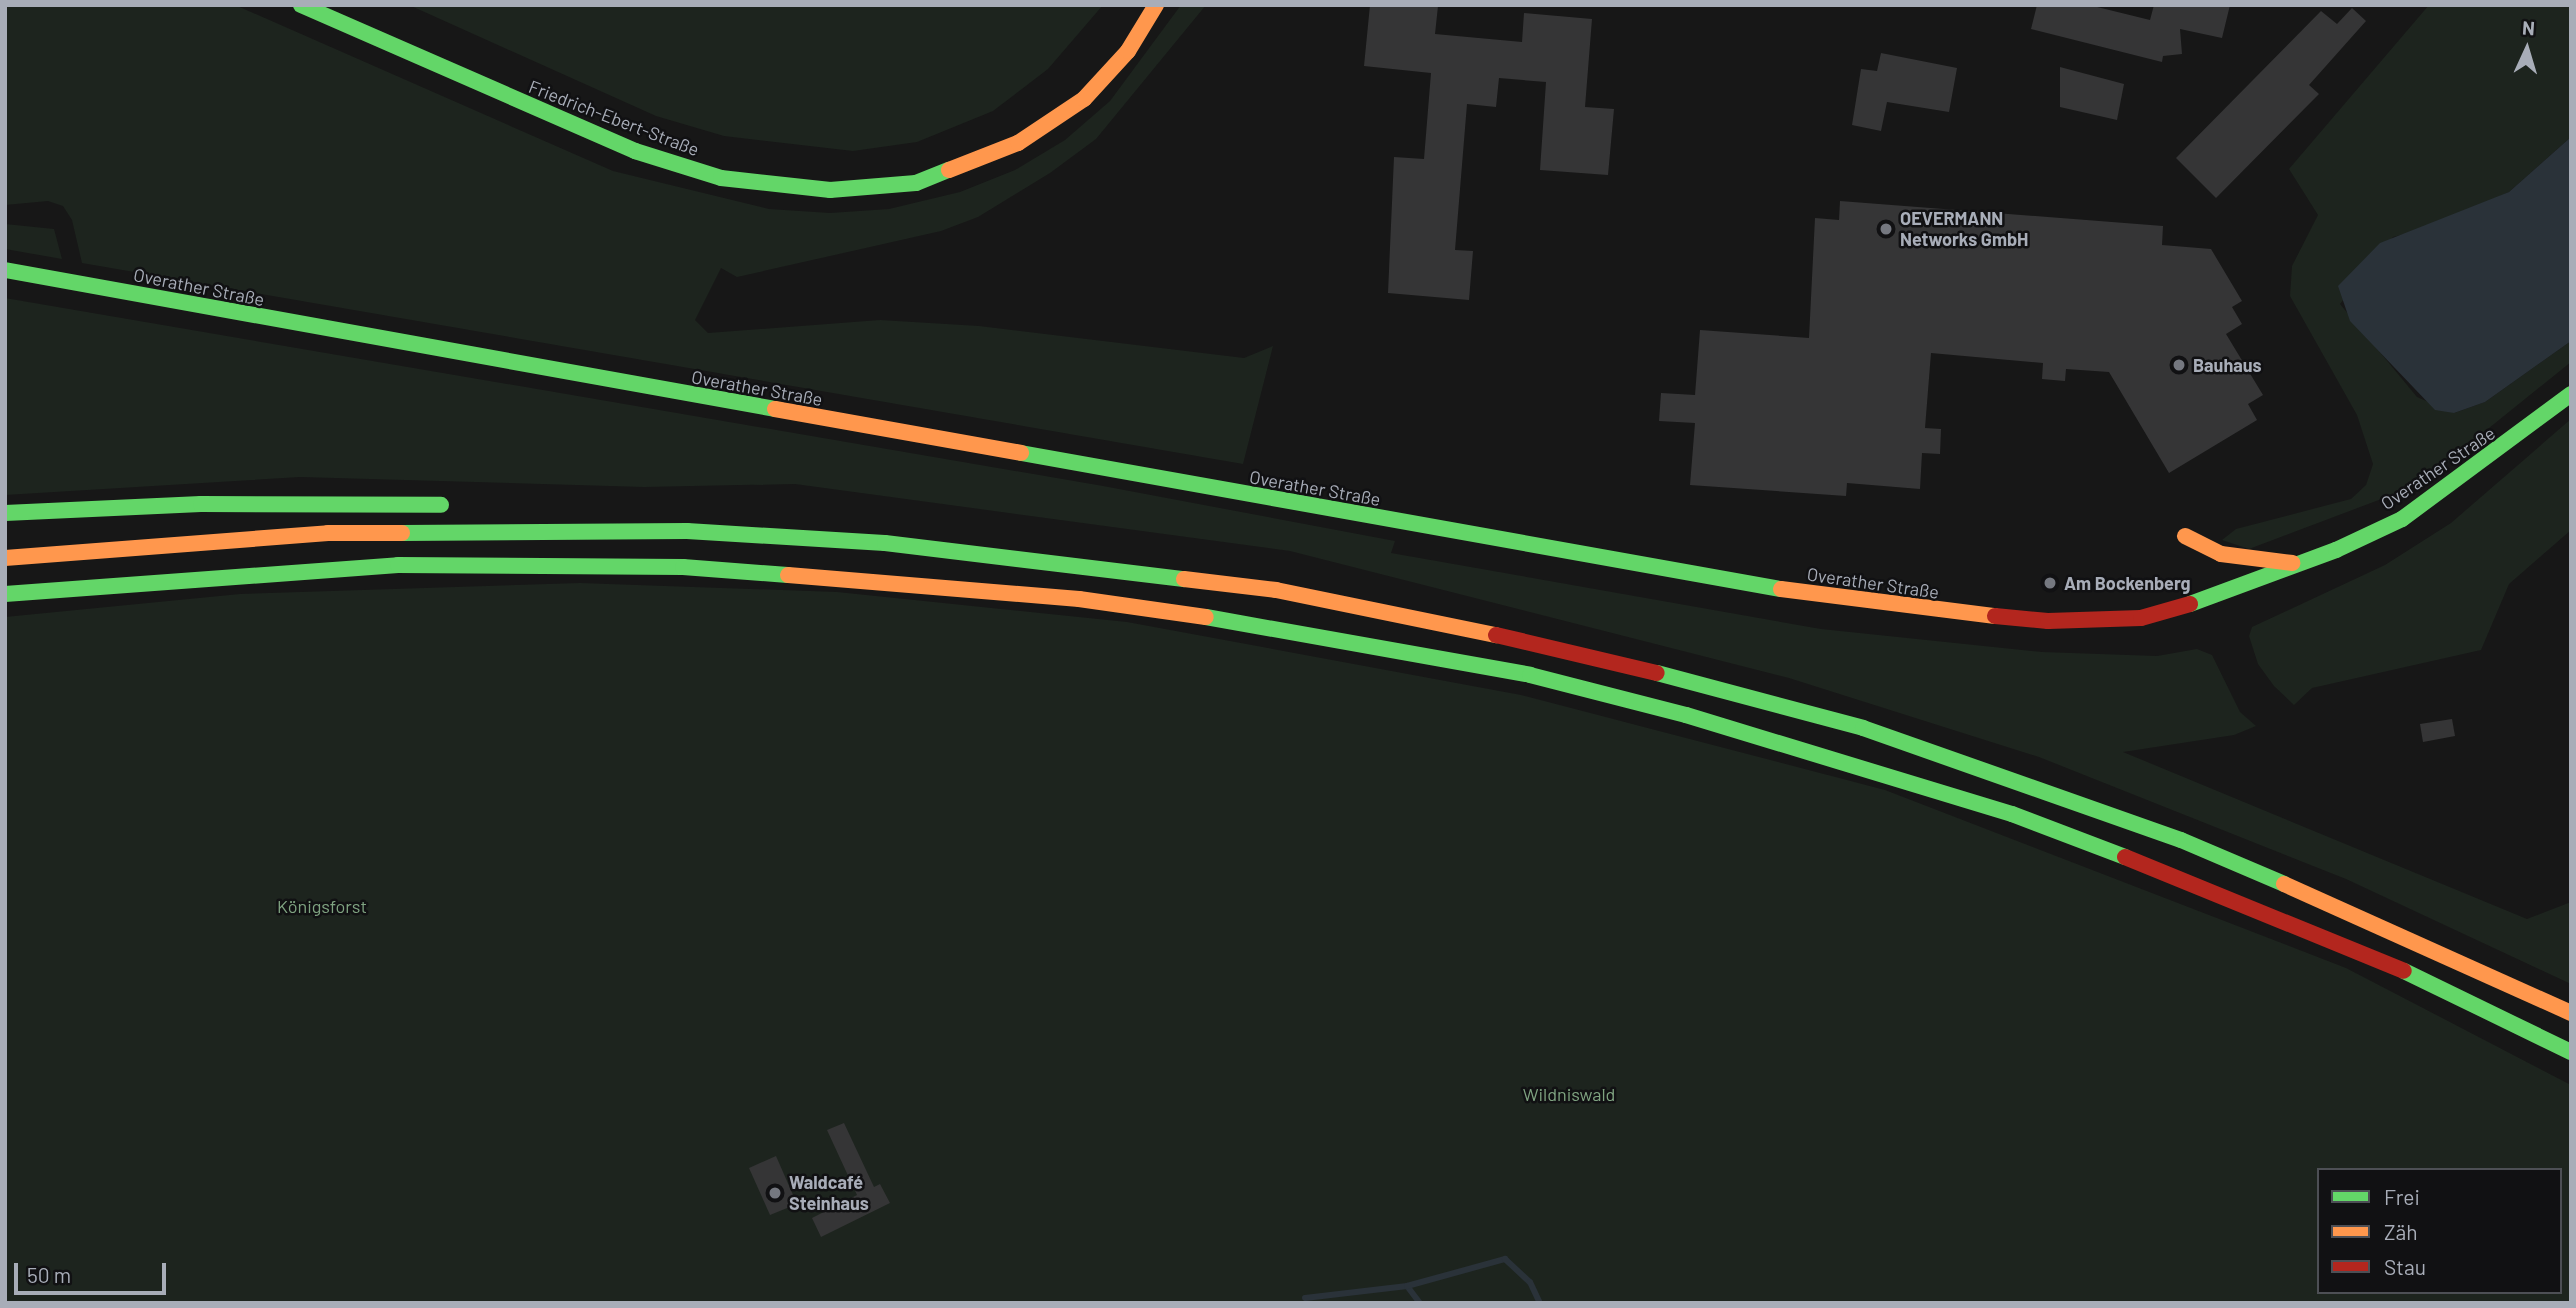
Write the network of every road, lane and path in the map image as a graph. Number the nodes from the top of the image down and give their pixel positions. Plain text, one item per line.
1 (301, 5) edge
2 (1156, 5) edge
3 (5, 270) edge
4 (2571, 394) edge
5 (455, 505) dead end
6 (5, 513) edge
7 (664, 513) dead end
8 (2185, 536) dead end
9 (885, 542) junction
10 (5, 558) edge
11 (2300, 564) junction
12 (5, 594) edge
13 (2571, 1013) edge
14 (2571, 1052) edge

1 - 2 main road, Friedrich-Ebert-Straße
3 - 11 main road, Overather Straße
4 - 11 main road, Overather Straße
5 - 6 main road
7 - 9 main road
8 - 11 main road
9 - 10 main road
9 - 13 main road
12 - 14 main road

